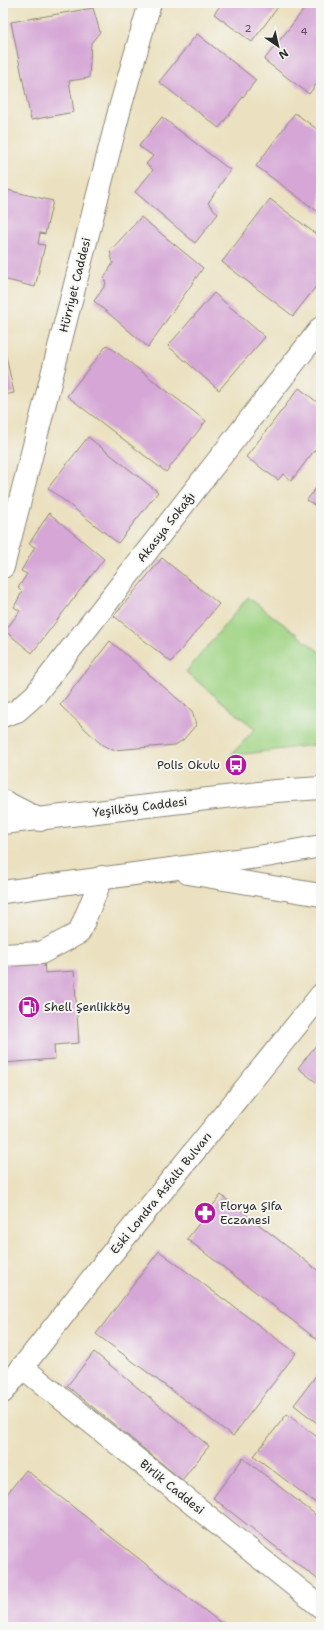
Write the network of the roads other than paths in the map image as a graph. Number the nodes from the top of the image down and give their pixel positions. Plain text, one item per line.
1 (150, 3) edge
2 (321, 328) edge
3 (3, 567) edge
4 (3, 716) edge
5 (321, 782) edge
6 (321, 788) edge
7 (276, 791) junction
8 (3, 801) edge
9 (40, 820) junction
10 (3, 823) edge
11 (321, 846) edge
12 (272, 855) junction
13 (321, 858) edge
14 (163, 869) junction
15 (102, 877) junction
16 (3, 892) edge
17 (321, 895) edge
18 (3, 955) edge
19 (321, 995) edge
20 (22, 1367) junction
21 (3, 1392) edge
22 (321, 1607) edge

1 - 3 main road, Hürriyet Caddesi
2 - 4 main road, Akasya Sokağı
5 - 7 main road
6 - 7 main road
7 - 9 main road, Yeşilköy Caddesi
8 - 9 main road
9 - 10 main road, Yeşilköy Caddesi
11 - 12 main road
12 - 13 main road
12 - 14 main road
14 - 15 main road
14 - 17 main road
15 - 16 main road
15 - 18 main road
19 - 20 main road, Eski Londra Asfaltı Bulvarı
20 - 21 main road, Eski Londra Asfaltı Bulvarı
20 - 22 main road, Birlik Caddesi

